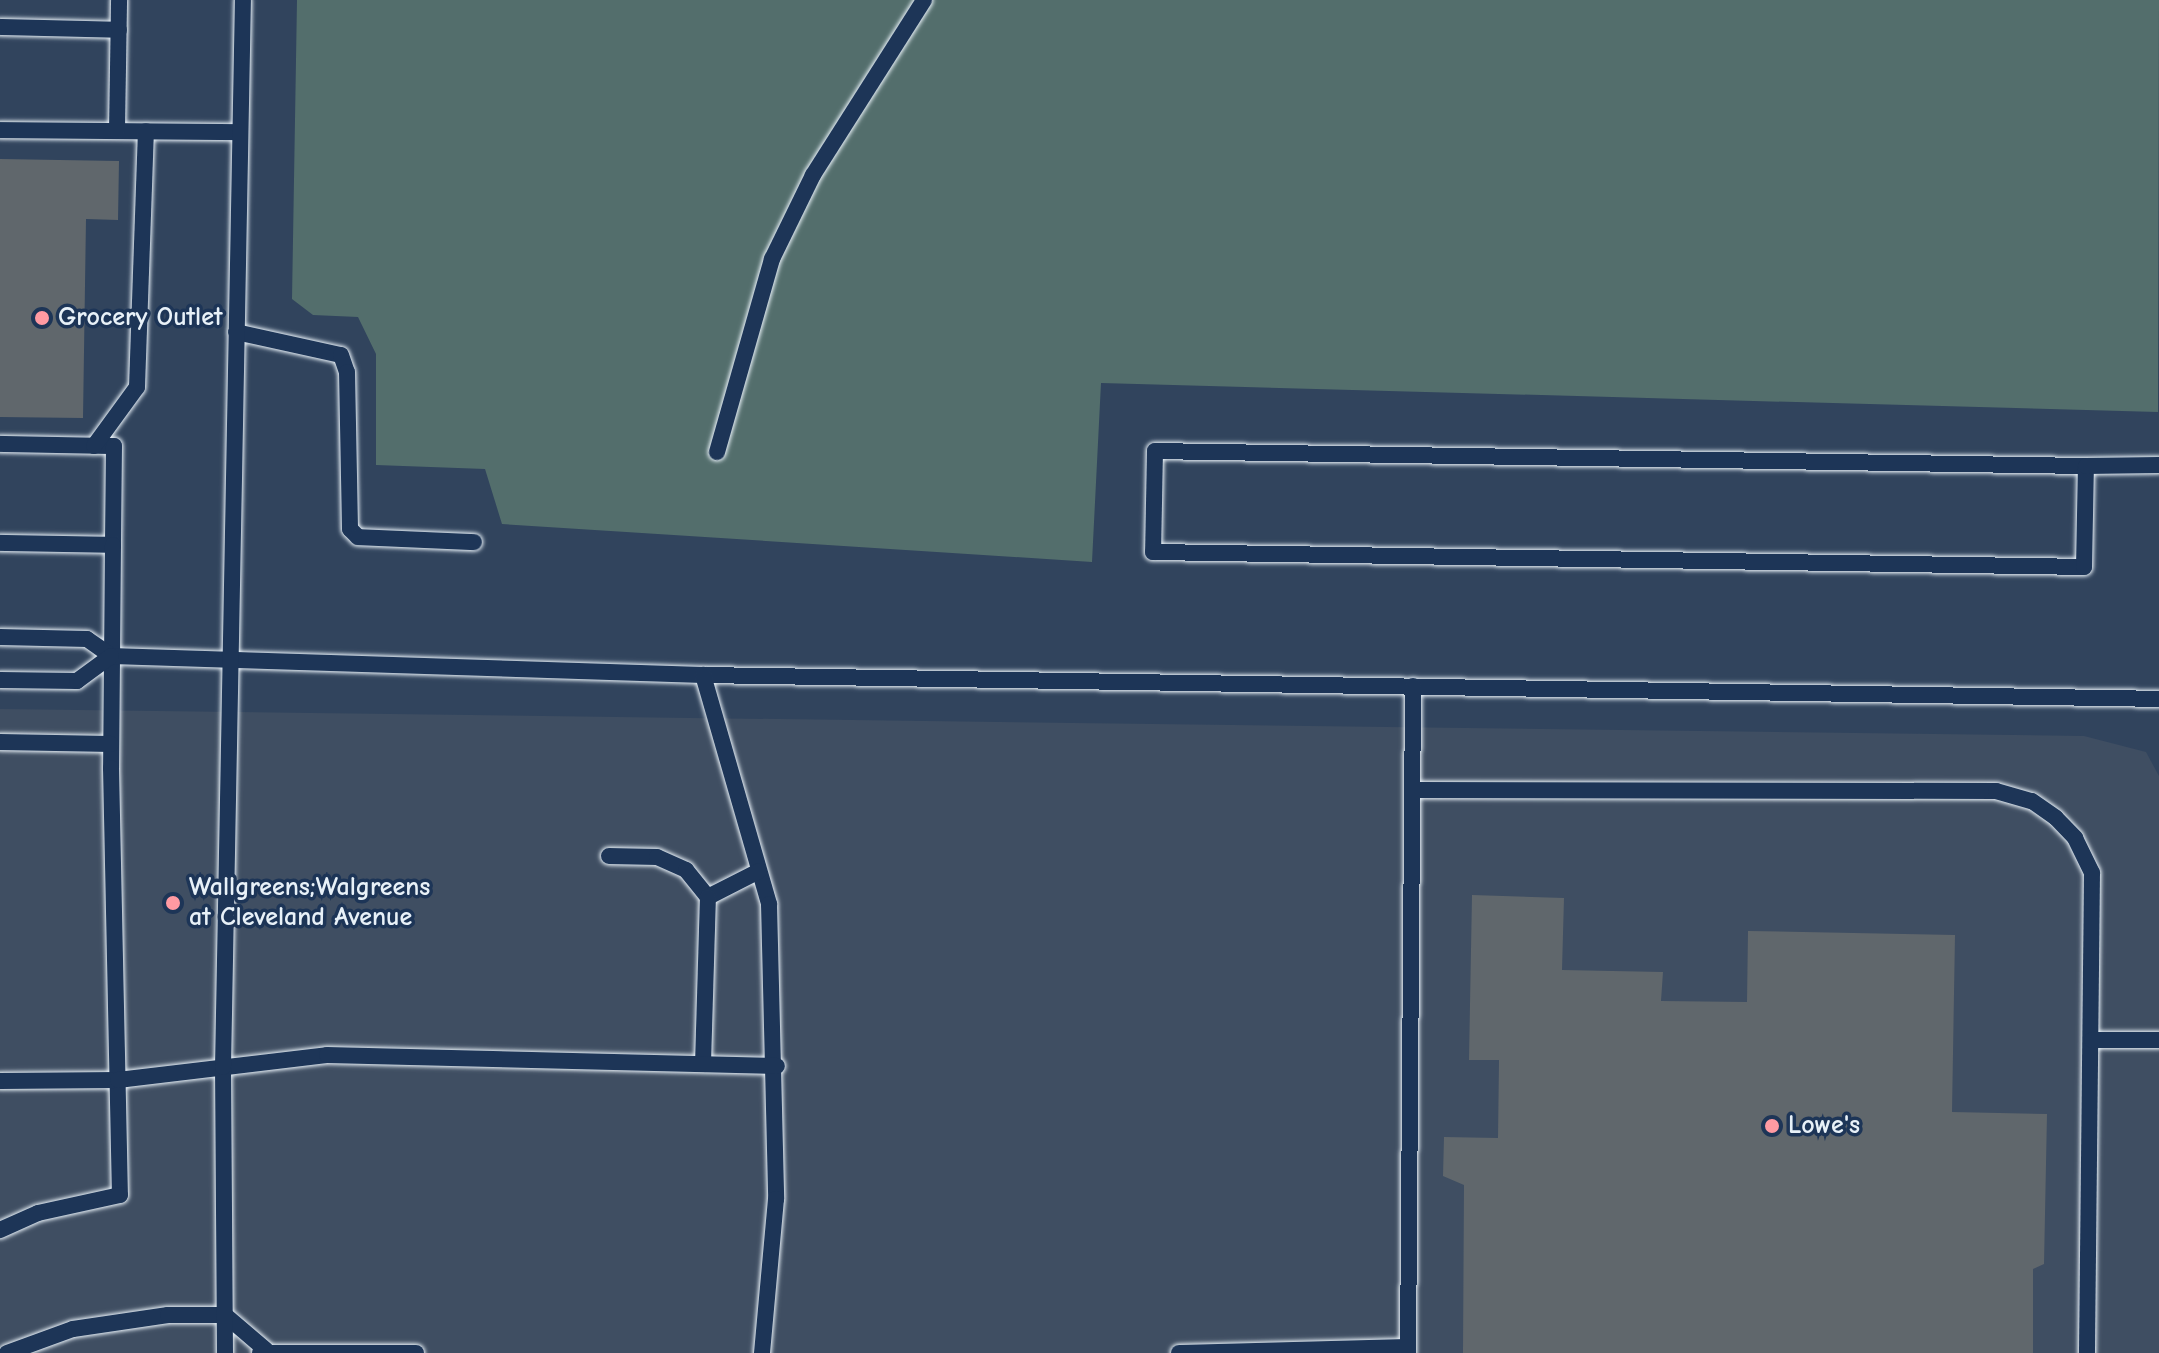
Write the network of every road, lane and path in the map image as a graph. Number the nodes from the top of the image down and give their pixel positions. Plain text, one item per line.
1 (119, 0) edge
2 (243, 0) edge
3 (924, 0) edge
4 (0, 27) edge
5 (119, 30) junction
6 (0, 130) edge
7 (117, 131) junction
8 (146, 131) junction
9 (240, 132) junction
10 (236, 332) junction
11 (0, 444) edge
12 (94, 446) junction
13 (717, 452) dead end
14 (2159, 465) edge
15 (2086, 466) junction
16 (474, 542) dead end
17 (0, 543) edge
18 (113, 545) junction
19 (0, 637) edge
20 (111, 656) junction
21 (230, 661) junction
22 (703, 675) junction
23 (0, 680) edge
24 (1413, 686) junction
25 (2159, 699) edge
26 (0, 742) edge
27 (111, 744) junction
28 (1412, 790) junction
29 (609, 856) dead end
30 (759, 871) junction
31 (708, 897) junction
32 (2092, 1040) junction
33 (2159, 1040) edge
34 (703, 1064) junction
35 (777, 1066) junction
36 (223, 1067) junction
37 (118, 1080) junction
38 (0, 1081) edge
39 (0, 1230) edge
40 (225, 1315) junction
41 (1408, 1350) edge
42 (263, 1352) edge
43 (7, 1353) edge
44 (225, 1353) edge
45 (416, 1353) edge
46 (762, 1353) edge
47 (1179, 1353) edge
48 (2087, 1353) edge

1 - 5 lane
2 - 9 lane
3 - 13 lane
4 - 5 lane
5 - 7 lane
6 - 7 lane
7 - 8 lane
8 - 9 lane
8 - 12 lane
9 - 10 lane
10 - 16 lane
10 - 21 lane
11 - 12 lane
12 - 18 lane
14 - 15 lane
15 - 15 lane
17 - 18 lane
18 - 20 lane
19 - 20 lane
20 - 21 lane
20 - 23 lane
20 - 27 lane
21 - 22 lane
21 - 36 lane
22 - 24 lane
22 - 30 lane
24 - 25 lane
24 - 28 lane
26 - 27 lane
27 - 37 lane
28 - 32 lane
28 - 41 lane
29 - 31 lane
30 - 31 lane
30 - 35 lane
31 - 34 lane
32 - 33 lane
32 - 48 lane
34 - 35 lane
34 - 36 lane
35 - 46 lane
36 - 37 lane
36 - 40 lane
37 - 38 lane
37 - 39 lane
40 - 42 lane
40 - 43 lane
40 - 44 lane
41 - 47 lane
42 - 45 lane

